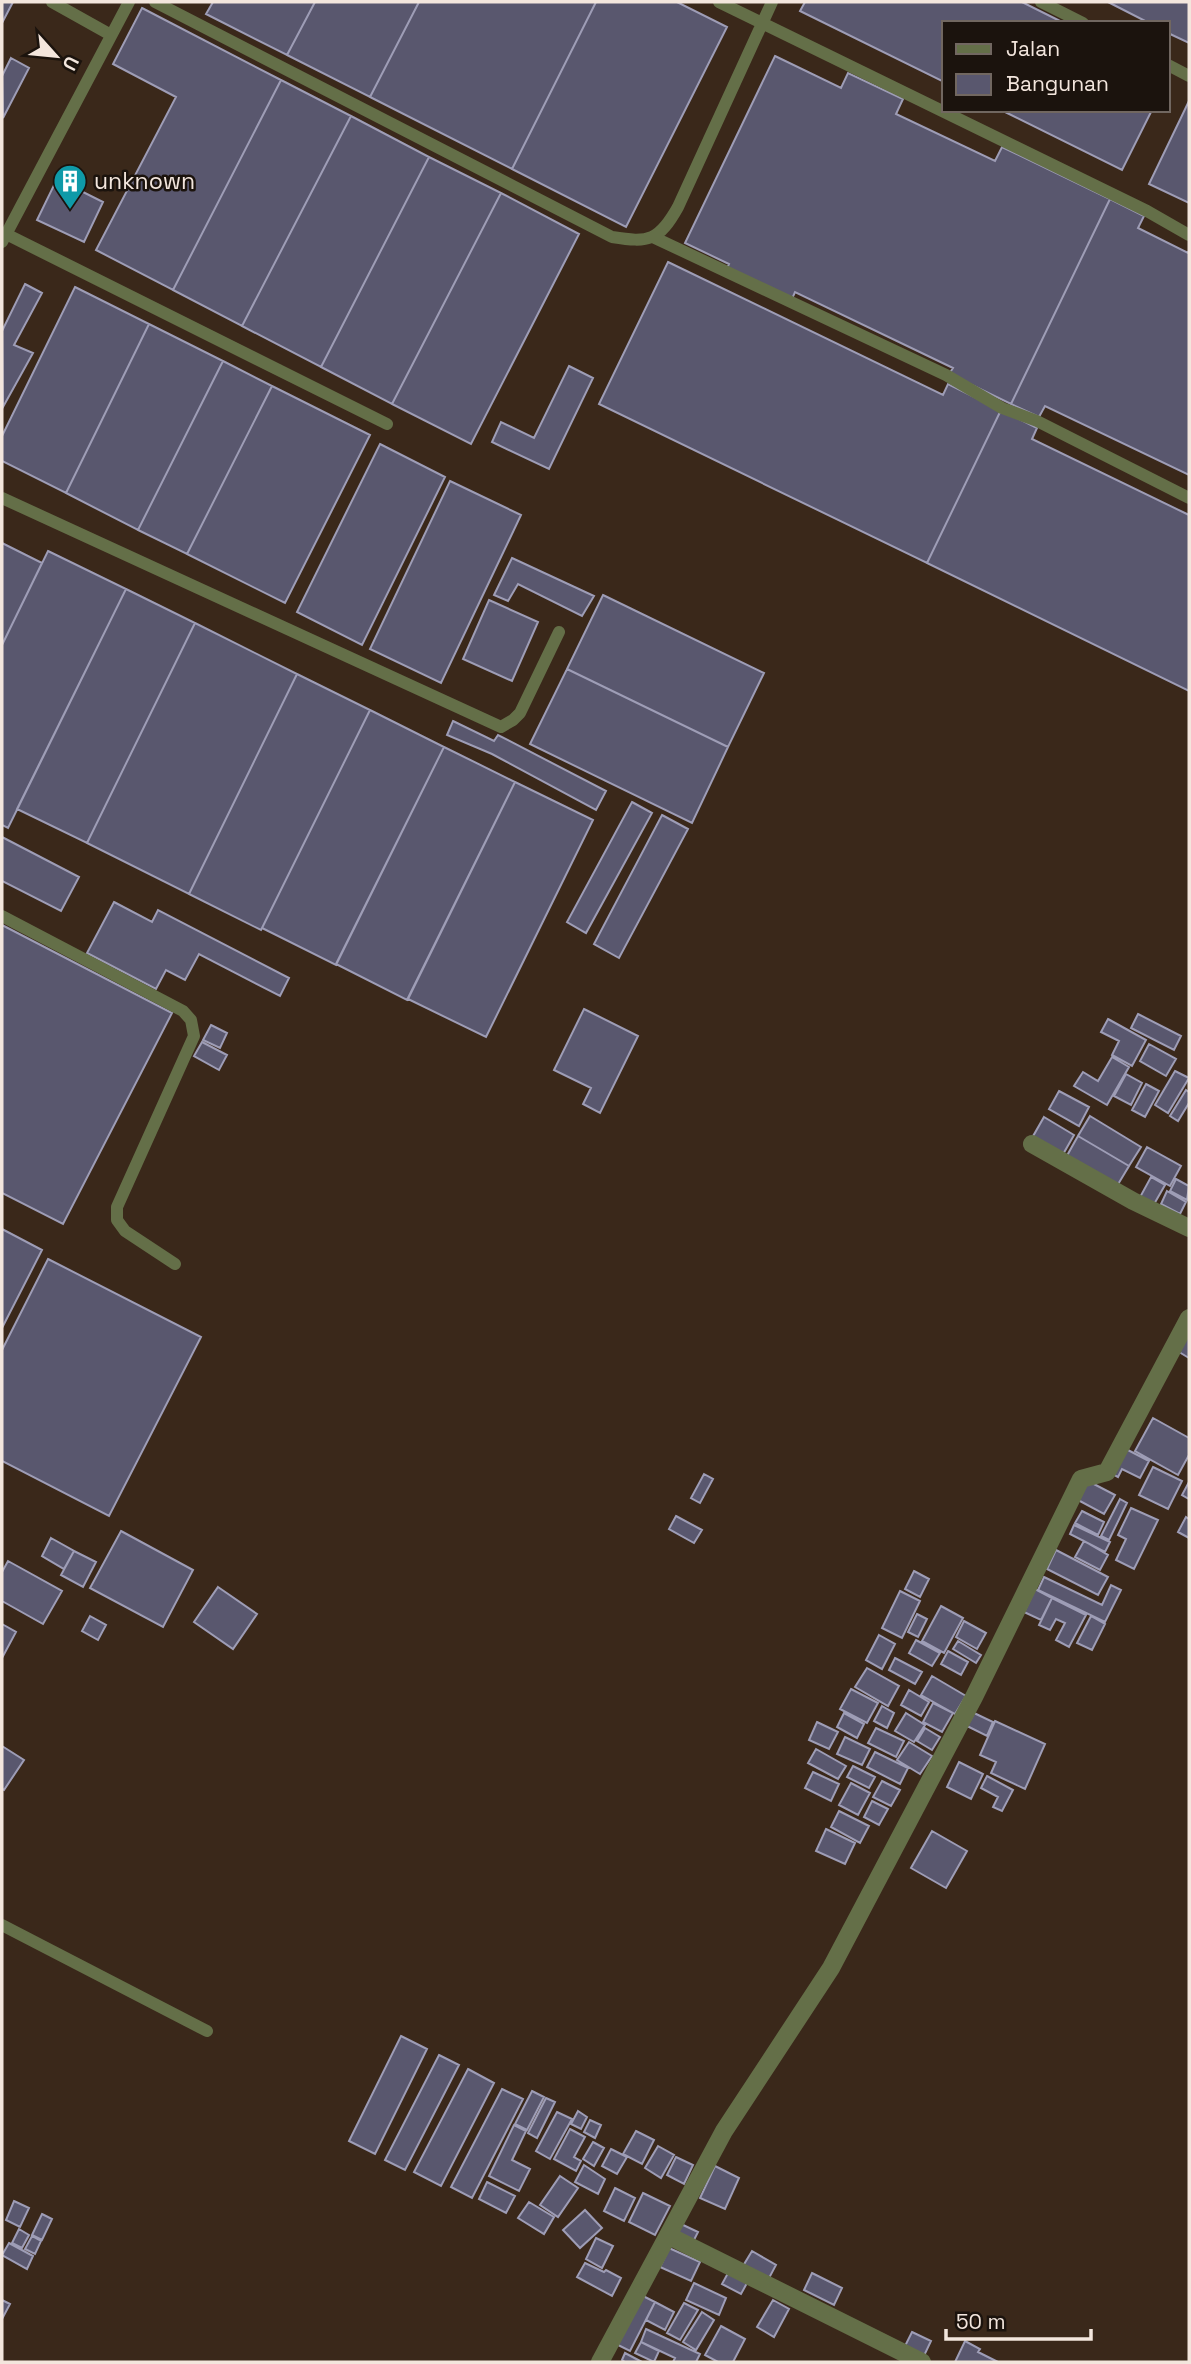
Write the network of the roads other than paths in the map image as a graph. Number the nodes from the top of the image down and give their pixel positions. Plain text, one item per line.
1 (52, 2) edge
2 (129, 2) edge
3 (155, 2) edge
4 (719, 2) edge
5 (772, 2) edge
6 (1041, 2) edge
7 (762, 21) junction
8 (1079, 21) edge
9 (111, 35) junction
10 (1170, 66) edge
11 (1189, 76) edge
12 (942, 112) edge
13 (943, 112) edge
14 (1189, 235) edge
15 (4, 238) edge
16 (655, 238) junction
17 (387, 424) dead end
18 (2, 498) edge
19 (1189, 498) edge
20 (559, 632) dead end
21 (2, 916) edge
22 (1032, 1144) dead end
23 (1189, 1228) edge
24 (175, 1264) dead end
25 (1189, 1318) edge
26 (2, 1925) edge
27 (207, 2031) dead end
28 (669, 2236) junction
29 (600, 2362) edge
30 (922, 2362) edge

1 - 9 lane
2 - 9 lane
3 - 16 lane
4 - 7 lane
5 - 7 lane
6 - 8 lane
7 - 12 lane
7 - 16 lane
9 - 15 lane
10 - 11 lane
13 - 14 lane
15 - 17 lane
16 - 19 lane
18 - 20 lane
21 - 24 lane
22 - 23 street
25 - 28 street
26 - 27 lane
28 - 29 street
28 - 30 street

